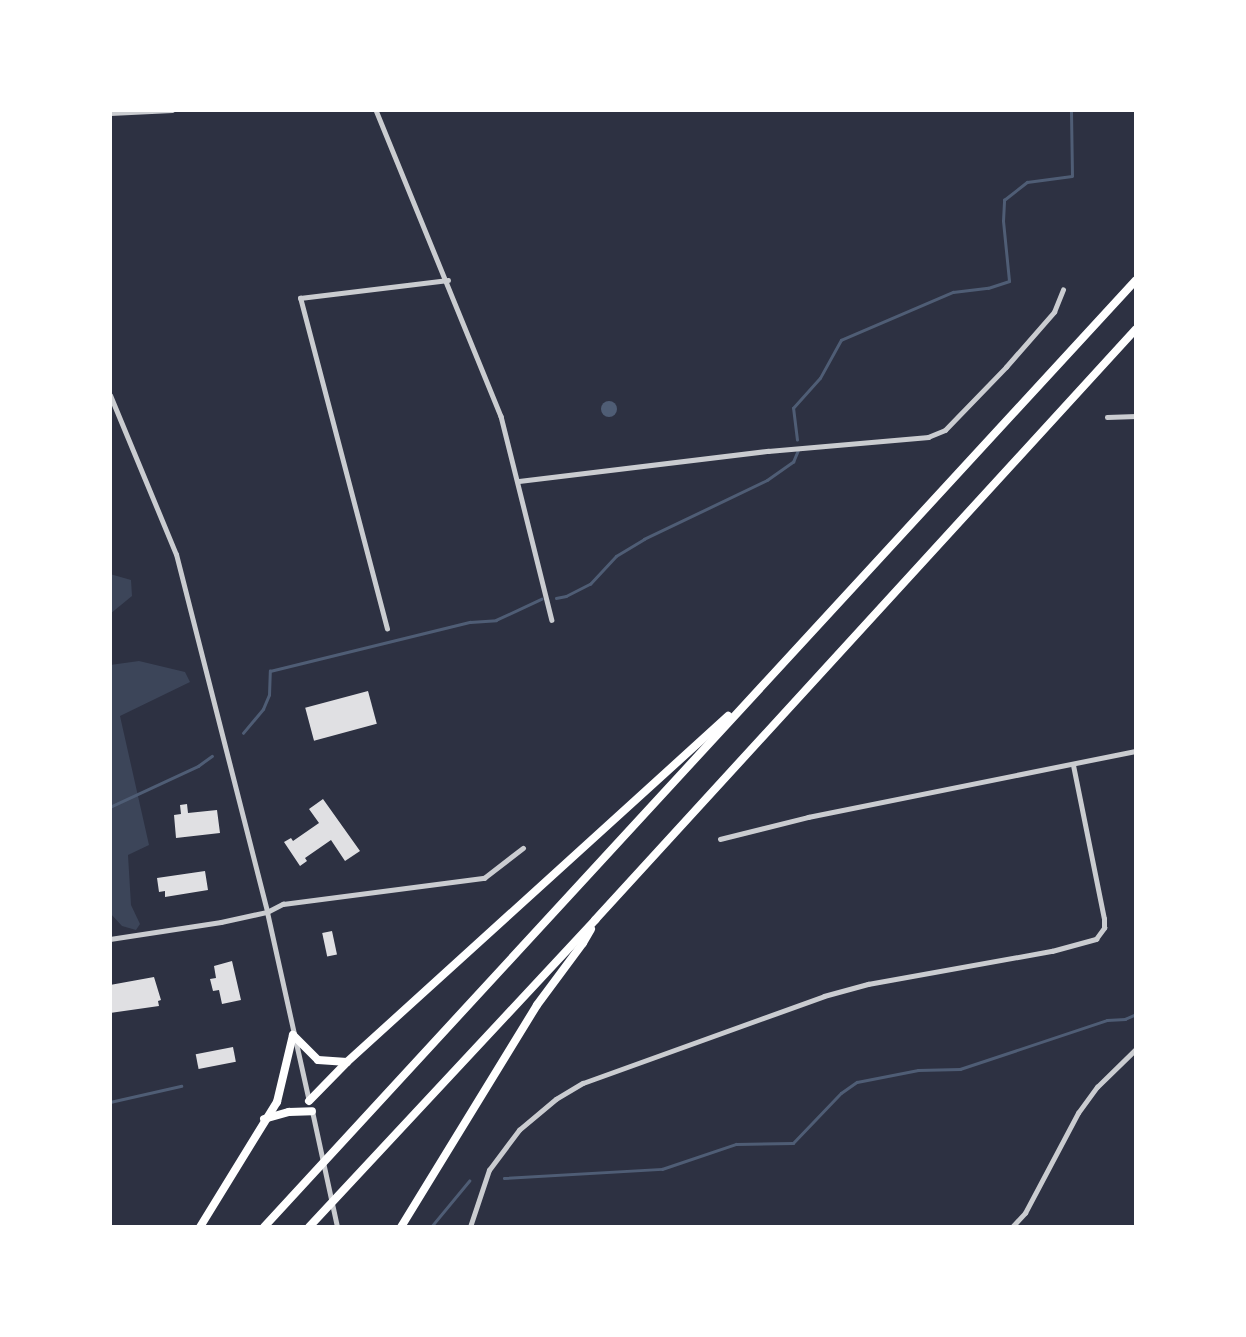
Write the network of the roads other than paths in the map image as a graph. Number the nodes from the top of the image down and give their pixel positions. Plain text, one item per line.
1 (172, 110) edge
2 (376, 110) edge
3 (144, 111) edge
4 (110, 113) edge
5 (448, 279) junction
6 (1136, 280) edge
7 (1063, 290) dead end
8 (1136, 329) edge
9 (110, 395) edge
10 (1136, 416) edge
11 (1107, 417) dead end
12 (519, 481) junction
13 (552, 620) dead end
14 (387, 629) dead end
15 (767, 680) junction
16 (1136, 751) edge
17 (1073, 765) junction
18 (720, 839) dead end
19 (523, 848) dead end
20 (267, 912) junction
21 (595, 920) junction
22 (110, 939) edge
23 (293, 1035) junction
24 (1136, 1049) edge
25 (347, 1062) junction
26 (309, 1101) junction
27 (312, 1111) junction
28 (264, 1119) junction
29 (200, 1227) edge
30 (264, 1227) edge
31 (309, 1227) edge
32 (337, 1227) edge
33 (401, 1227) edge
34 (470, 1227) edge
35 (1012, 1227) edge

1 - 3 street
2 - 5 street
3 - 4 street
5 - 12 street
5 - 14 street
6 - 15 highway
7 - 12 street
8 - 21 highway
9 - 20 street
10 - 11 street
12 - 13 street
15 - 25 highway
15 - 30 highway
16 - 17 street
17 - 18 street
17 - 34 street
19 - 20 street
20 - 22 street
20 - 23 street
21 - 31 highway
21 - 33 highway
23 - 25 highway
23 - 26 street
23 - 28 highway
24 - 35 street
25 - 26 highway
26 - 27 street
27 - 28 highway
27 - 32 street
28 - 29 highway

